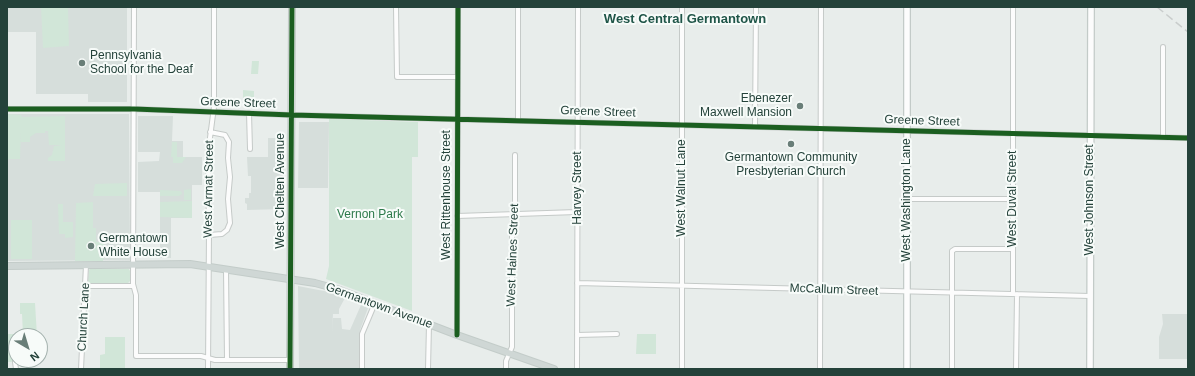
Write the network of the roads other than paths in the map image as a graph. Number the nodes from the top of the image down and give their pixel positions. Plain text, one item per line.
1 (134, 7) edge
2 (214, 7) edge
3 (292, 7) edge
4 (396, 7) edge
5 (458, 7) edge
6 (518, 7) edge
7 (578, 7) edge
8 (682, 7) edge
9 (756, 7) edge
10 (820, 7) edge
11 (907, 7) edge
12 (1013, 7) edge
13 (1091, 7) edge
14 (1163, 47) dead end
15 (457, 77) junction
16 (7, 109) edge
17 (134, 109) junction
18 (213, 112) junction
19 (249, 113) junction
20 (292, 115) junction
21 (457, 118) junction
22 (518, 120) junction
23 (578, 122) junction
24 (682, 124) junction
25 (755, 126) junction
26 (820, 128) junction
27 (907, 130) junction
28 (210, 132) junction
29 (1013, 133) junction
30 (1091, 135) junction
31 (1163, 137) junction
32 (1188, 138) edge
33 (250, 149) dead end
34 (515, 155) dead end
35 (1012, 199) junction
36 (907, 200) junction
37 (577, 212) junction
38 (514, 214) junction
39 (457, 216) junction
40 (209, 235) junction
41 (1012, 249) junction
42 (133, 264) junction
43 (86, 265) junction
44 (7, 266) edge
45 (208, 267) junction
46 (226, 269) junction
47 (291, 279) junction
48 (577, 283) junction
49 (85, 286) junction
50 (134, 286) junction
51 (682, 286) junction
52 (820, 289) junction
53 (907, 292) junction
54 (952, 293) junction
55 (1015, 294) junction
56 (1090, 296) junction
57 (374, 303) junction
58 (429, 324) junction
59 (617, 334) dead end
60 (457, 335) junction
61 (577, 335) junction
62 (510, 353) junction
63 (208, 358) junction
64 (227, 360) junction
65 (290, 360) junction
66 (81, 369) edge
67 (208, 369) edge
68 (290, 369) edge
69 (362, 369) edge
70 (428, 369) edge
71 (506, 369) edge
72 (554, 369) edge
73 (577, 369) edge
74 (682, 369) edge
75 (820, 369) edge
76 (908, 369) edge
77 (952, 369) edge
78 (1016, 369) edge
79 (1090, 369) edge

1 - 17 street
2 - 18 street, West Armat Street
3 - 20 street, West Chelten Avenue
4 - 15 street
5 - 15 street, West Rittenhouse Street
6 - 22 street
7 - 23 street, Harvey Street
8 - 24 street, West Walnut Lane
9 - 25 street
10 - 26 street
11 - 27 street, West Washington Lane
12 - 29 street, West Duval Street
13 - 30 street, West Johnson Street
14 - 31 street
15 - 21 street, West Rittenhouse Street
16 - 17 street, Greene Street
17 - 18 street, Greene Street
17 - 42 street
18 - 19 street, Greene Street
18 - 28 street, West Armat Street
19 - 20 street, Greene Street
19 - 33 street
20 - 21 street, Greene Street
20 - 47 street, West Chelten Avenue
21 - 22 street, Greene Street
21 - 39 street, West Rittenhouse Street
22 - 23 street, Greene Street
23 - 24 street, Greene Street
23 - 37 street, Harvey Street
24 - 25 street, Greene Street
24 - 51 street, West Walnut Lane
25 - 26 street, Greene Street
26 - 27 street, Greene Street
26 - 52 street
27 - 29 street, Greene Street
27 - 36 street, West Washington Lane
28 - 40 street, West Armat Street
28 - 40 street
29 - 30 street, Greene Street
29 - 35 street, West Duval Street
30 - 31 street, Greene Street
30 - 56 street, West Johnson Street
31 - 32 street, Greene Street
34 - 38 street, West Haines Street
35 - 36 street
35 - 41 street, West Duval Street
36 - 53 street, West Washington Lane
37 - 38 street
37 - 48 street, Harvey Street
38 - 39 street
38 - 62 street, West Haines Street
39 - 60 street, West Rittenhouse Street
40 - 45 street, West Armat Street
41 - 54 street
41 - 55 street, West Duval Street
42 - 43 main road, Germantown Avenue
42 - 45 main road, Germantown Avenue
42 - 50 street
43 - 44 main road, Germantown Avenue
43 - 49 street, Church Lane
45 - 46 main road, Germantown Avenue
45 - 63 street, West Armat Street
46 - 47 main road, Germantown Avenue
46 - 64 street
47 - 57 main road, Germantown Avenue
47 - 65 street, West Chelten Avenue
48 - 51 street, McCallum Street
48 - 61 street, Harvey Street
49 - 50 street
49 - 66 street, Church Lane
50 - 63 street
51 - 52 street, McCallum Street
51 - 74 street, West Walnut Lane
52 - 53 street, McCallum Street
52 - 75 street
53 - 54 street, McCallum Street
53 - 76 street, West Washington Lane
54 - 55 street, McCallum Street
54 - 77 street
55 - 56 street, McCallum Street
55 - 78 street, West Duval Street
56 - 79 street, West Johnson Street
57 - 58 main road, Germantown Avenue
57 - 69 street
58 - 60 main road, Germantown Avenue
58 - 70 street
59 - 61 street
60 - 62 main road, Germantown Avenue
61 - 73 street, Harvey Street
62 - 71 street, West Haines Street
62 - 72 main road, Germantown Avenue
63 - 64 street
63 - 67 street, West Armat Street
64 - 65 street
65 - 68 street, West Chelten Avenue

